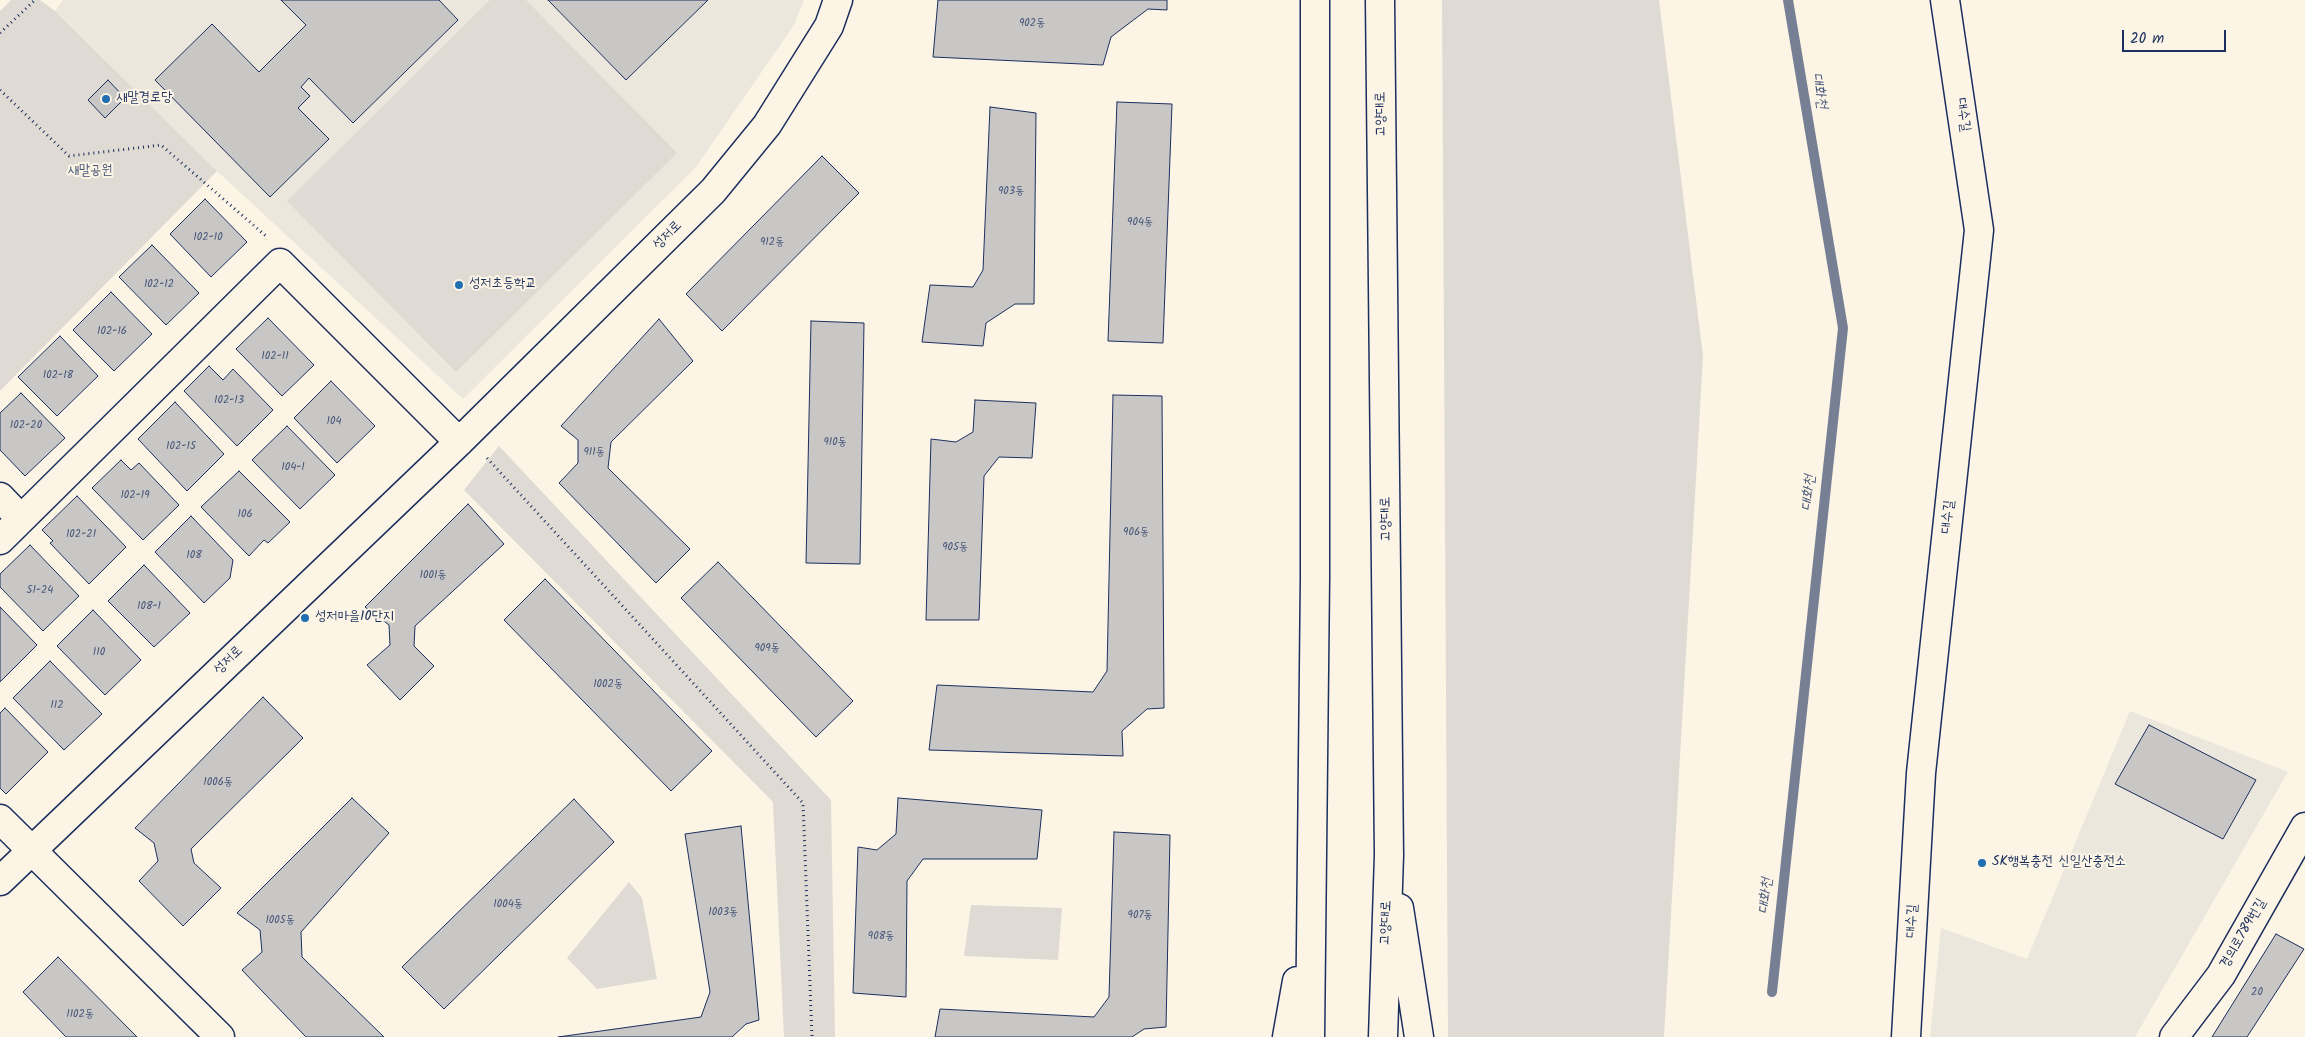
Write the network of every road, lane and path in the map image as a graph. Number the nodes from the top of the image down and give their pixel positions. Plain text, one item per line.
1 (35, 0) edge
2 (838, 0) edge
3 (1316, 0) edge
4 (1380, 0) edge
5 (1945, 0) edge
6 (0, 33) edge
7 (0, 90) edge
8 (269, 238) dead end
9 (459, 442) junction
10 (487, 454) dead end
11 (0, 497) edge
12 (21, 519) junction
13 (0, 540) edge
14 (1315, 577) junction
15 (0, 819) edge
16 (2305, 827) edge
17 (31, 851) junction
18 (1389, 855) junction
19 (0, 881) edge
20 (220, 1037) edge
21 (812, 1037) edge
22 (1288, 1037) edge
23 (1310, 1037) edge
24 (1383, 1037) edge
25 (1419, 1037) edge
26 (1906, 1037) edge
27 (2174, 1037) edge

1 - 6 path
2 - 9 street, 성저로
3 - 14 street
4 - 18 street, 고양대로
5 - 26 street, 대수길
7 - 8 path
9 - 12 street
9 - 17 street, 성저로
10 - 21 path
11 - 12 street
12 - 13 street
14 - 22 street
14 - 23 street
15 - 17 street
16 - 27 street, 경의로789번길
17 - 19 street, 성저로
17 - 20 street
18 - 24 street, 고양대로
18 - 25 street

